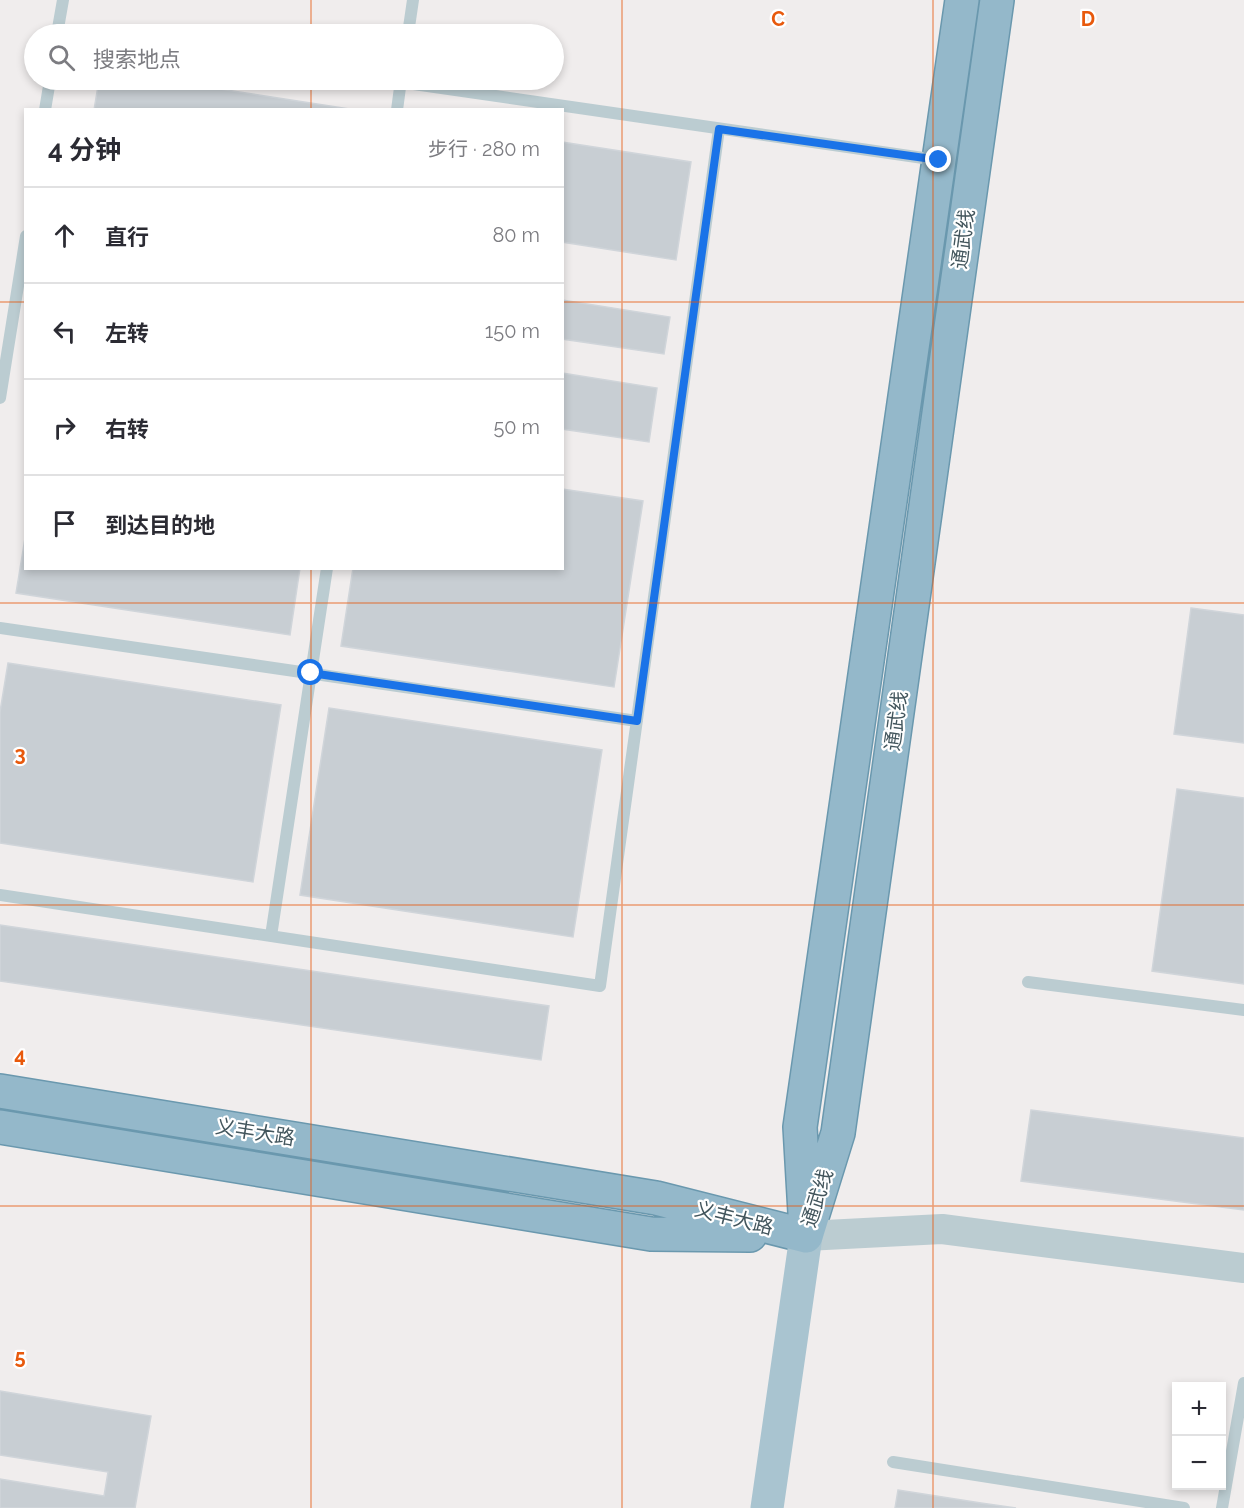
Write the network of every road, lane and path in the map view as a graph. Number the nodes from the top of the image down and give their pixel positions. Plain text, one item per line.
1 (63, 0) edge
2 (413, 0) edge
3 (962, 0) edge
4 (997, 0) edge
5 (59, 24) edge
6 (409, 24) edge
7 (48, 90) edge
8 (400, 90) edge
9 (461, 90) edge
10 (45, 108) edge
11 (397, 108) edge
12 (719, 129) junction
13 (939, 160) junction
14 (24, 248) edge
15 (0, 398) edge
16 (327, 570) edge
17 (0, 628) edge
18 (311, 673) junction
19 (637, 721) junction
20 (0, 895) edge
21 (271, 936) junction
22 (1028, 982) dead end
23 (1244, 1010) edge
24 (0, 1091) edge
25 (0, 1127) edge
26 (806, 1236) junction
27 (1244, 1268) edge
28 (1244, 1383) edge
29 (893, 1462) dead end
30 (1121, 1503) edge
31 (767, 1508) edge
32 (1184, 1508) edge
33 (1222, 1508) edge

1 - 5 lane
2 - 6 lane
3 - 13 highway, 通武线
4 - 26 highway, 通武线
7 - 10 lane
8 - 11 lane
9 - 12 lane
12 - 13 lane
12 - 19 lane
13 - 26 highway, 通武线
14 - 15 lane
16 - 18 lane
17 - 18 lane
18 - 19 lane
18 - 21 lane
19 - 21 lane
20 - 21 lane
22 - 23 lane
24 - 26 highway, 义丰大路
25 - 26 highway, 义丰大路
26 - 27 street
26 - 31 main road
28 - 33 lane
29 - 30 lane
30 - 32 lane

